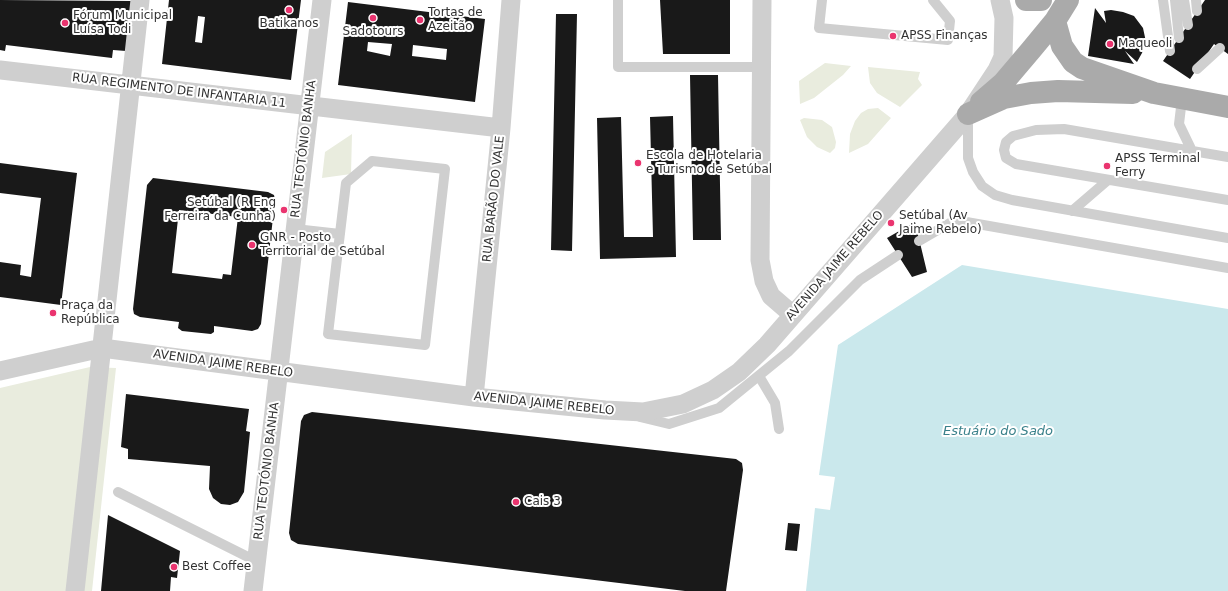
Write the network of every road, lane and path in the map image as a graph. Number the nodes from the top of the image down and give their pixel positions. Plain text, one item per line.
1 (140, 0) edge
2 (322, 0) edge
3 (511, 0) edge
4 (618, 0) edge
5 (762, 0) edge
6 (822, 0) edge
7 (933, 0) edge
8 (1000, 0) edge
9 (1026, 0) edge
10 (1041, 0) edge
11 (1068, 0) edge
12 (1163, 0) edge
13 (1174, 0) edge
14 (1184, 0) edge
15 (1196, 0) edge
16 (1197, 11) dead end
17 (1055, 21) junction
18 (1188, 25) dead end
19 (1179, 38) dead end
20 (1220, 48) dead end
21 (1170, 51) dead end
22 (762, 67) junction
23 (1197, 69) dead end
24 (0, 70) edge
25 (131, 85) junction
26 (1154, 94) junction
27 (1182, 99) junction
28 (309, 106) junction
29 (1228, 107) edge
30 (968, 114) junction
31 (501, 128) junction
32 (1192, 151) junction
33 (1228, 157) edge
34 (1108, 180) junction
35 (1228, 200) edge
36 (1072, 211) junction
37 (340, 234) junction
38 (294, 236) junction
39 (1228, 238) edge
40 (919, 241) dead end
41 (338, 248) junction
42 (898, 255) dead end
43 (1228, 268) edge
44 (793, 315) junction
45 (102, 348) junction
46 (0, 371) edge
47 (279, 372) junction
48 (759, 376) junction
49 (474, 397) junction
50 (604, 410) junction
51 (779, 429) dead end
52 (118, 492) dead end
53 (256, 561) junction
54 (75, 591) edge
55 (253, 591) edge

1 - 25 street
2 - 28 street, RUA TEOTÓNIO BANHA
3 - 31 street, RUA BARÃO DO VALE
4 - 22 lane
5 - 22 street
6 - 7 lane
8 - 30 street, AVENIDA JAIME REBELO
9 - 10 main road
11 - 17 main road, AVENIDA JAIME REBELO
12 - 21 lane
13 - 19 lane
14 - 18 lane
15 - 16 lane
17 - 26 main road
17 - 30 main road, AVENIDA JAIME REBELO
20 - 23 lane
22 - 44 street
24 - 25 street, RUA REGIMENTO DE INFANTARIA 11
25 - 28 street, RUA REGIMENTO DE INFANTARIA 11
25 - 45 street
26 - 27 main road
26 - 30 main road
27 - 29 main road
27 - 32 lane
28 - 31 street, RUA REGIMENTO DE INFANTARIA 11
28 - 38 street, RUA TEOTÓNIO BANHA
30 - 36 lane
30 - 44 street, AVENIDA JAIME REBELO
31 - 49 street, RUA BARÃO DO VALE
32 - 33 lane
32 - 34 lane
34 - 35 lane
34 - 36 lane
36 - 39 lane
37 - 38 lane
37 - 41 lane
37 - 41 lane
38 - 41 lane
38 - 47 street, RUA TEOTÓNIO BANHA
40 - 43 lane
42 - 48 lane
44 - 50 street, AVENIDA JAIME REBELO
45 - 46 street, AVENIDA JAIME REBELO
45 - 47 street, AVENIDA JAIME REBELO
45 - 54 street
47 - 49 street, AVENIDA JAIME REBELO
47 - 53 street, RUA TEOTÓNIO BANHA
48 - 50 lane
48 - 51 lane
49 - 50 street, AVENIDA JAIME REBELO
52 - 53 lane
53 - 55 street, RUA TEOTÓNIO BANHA

